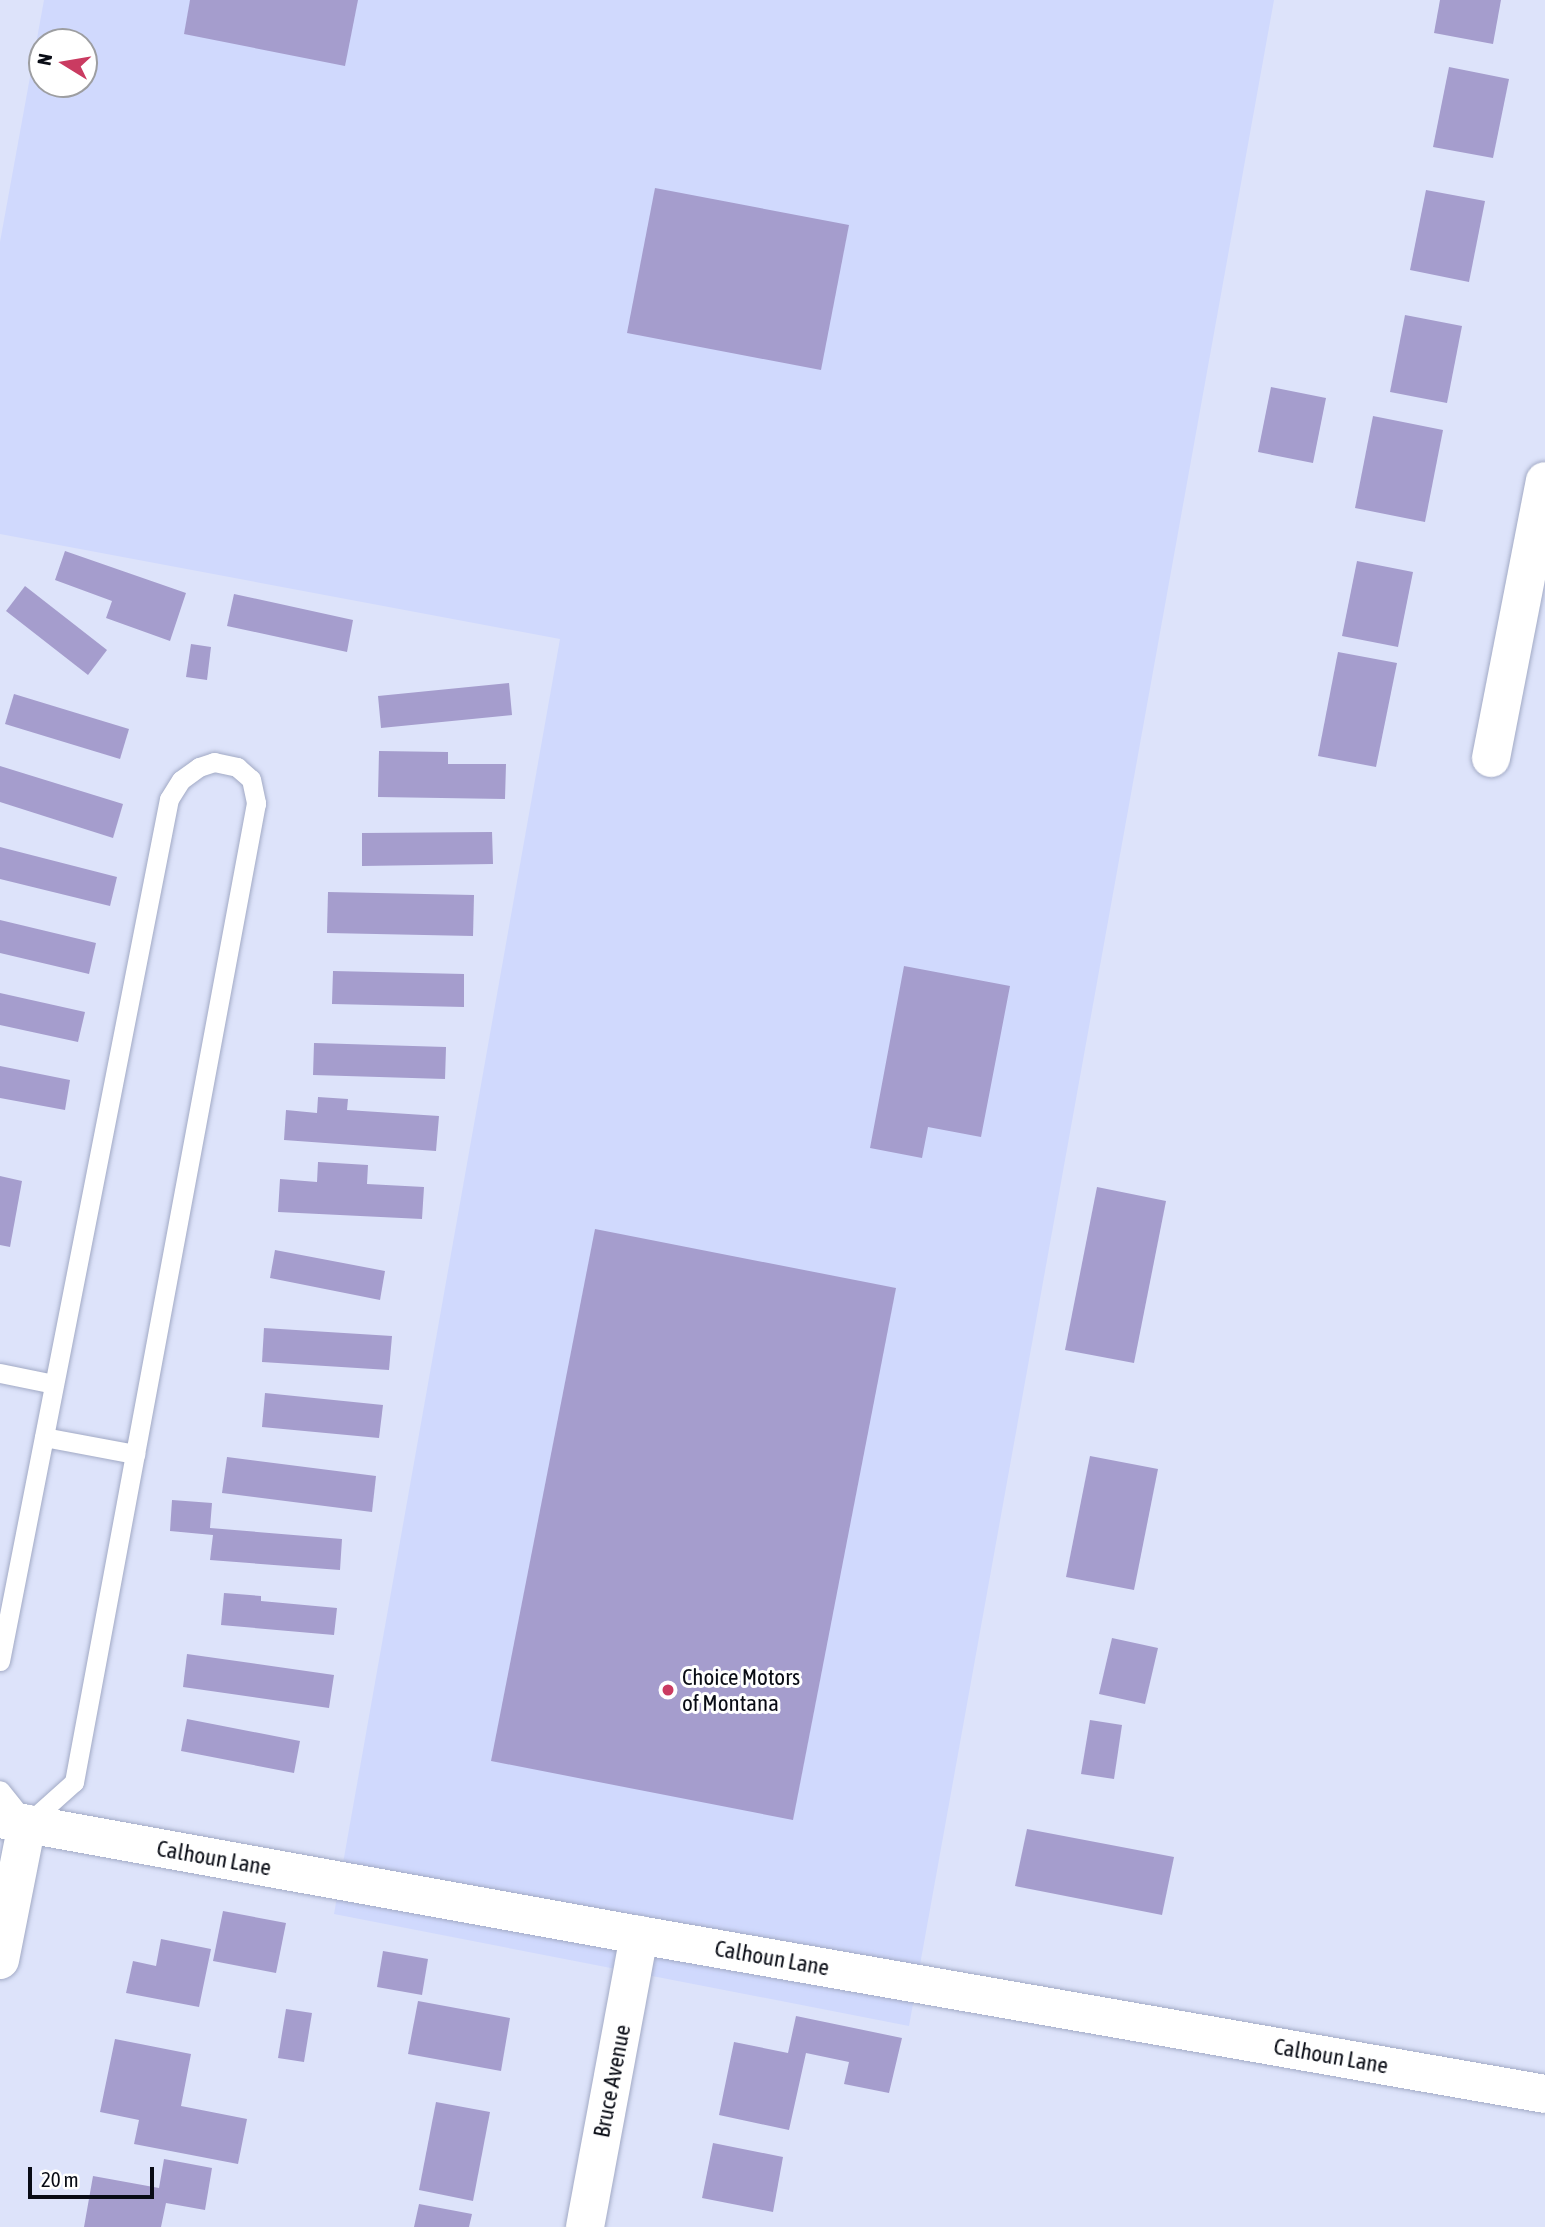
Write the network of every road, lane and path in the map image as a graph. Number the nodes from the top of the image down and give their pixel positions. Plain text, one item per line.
1 (1545, 481) edge
2 (1491, 758) dead end
3 (0, 1373) edge
4 (54, 1384) junction
5 (44, 1437) junction
6 (135, 1454) junction
7 (0, 1661) edge
8 (0, 1790) edge
9 (13, 1821) edge
10 (639, 1935) junction
11 (0, 1960) edge
12 (1545, 2094) edge
13 (584, 2227) edge

1 - 2 street
3 - 4 lane
4 - 5 lane
4 - 6 lane
5 - 6 lane
5 - 7 lane
6 - 9 lane
8 - 9 lane
9 - 10 street, Calhoun Lane
9 - 11 street
10 - 12 street, Calhoun Lane
10 - 13 street, Bruce Avenue

